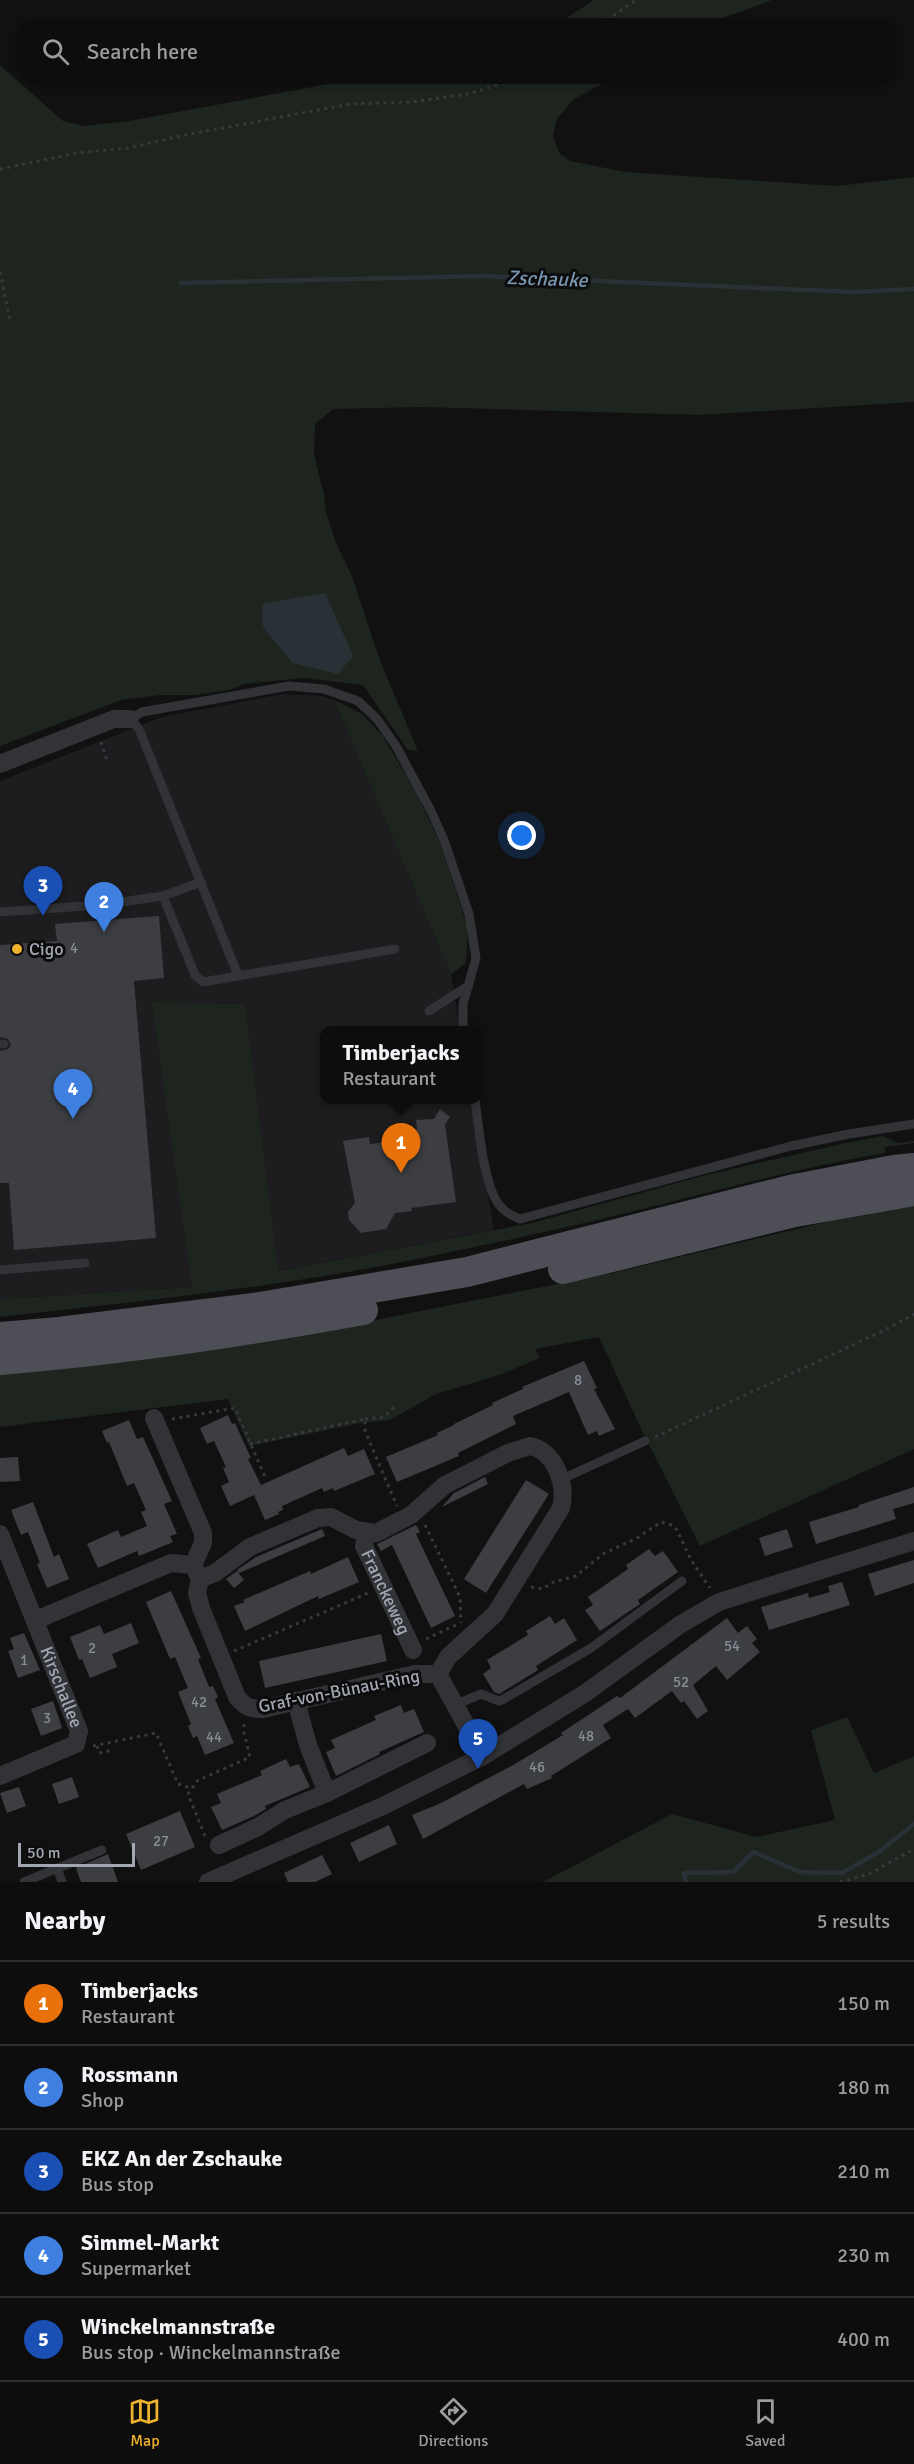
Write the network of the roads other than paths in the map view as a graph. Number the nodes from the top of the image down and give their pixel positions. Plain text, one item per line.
1 (130, 719) junction
2 (0, 764) edge
3 (201, 882) junction
4 (163, 896) junction
5 (0, 912) edge
6 (395, 949) dead end
7 (238, 975) junction
8 (468, 986) junction
9 (429, 1011) dead end
10 (463, 1026) edge
11 (476, 1104) edge
12 (914, 1124) edge
13 (914, 1168) edge
14 (914, 1191) edge
15 (85, 1263) dead end
16 (0, 1270) edge
17 (0, 1337) edge
18 (0, 1360) edge
19 (155, 1420) road end
20 (645, 1441) road end
21 (560, 1480) junction
22 (366, 1533) junction
23 (0, 1534) edge
24 (914, 1541) edge
25 (196, 1572) junction
26 (682, 1581) dead end
27 (36, 1620) junction
28 (412, 1648) road end
29 (438, 1674) junction
30 (296, 1701) junction
31 (455, 1705) junction
32 (427, 1743) dead end
33 (483, 1756) junction
34 (0, 1776) edge
35 (327, 1793) junction
36 (212, 1842) road end
37 (102, 1850) dead end
38 (57, 1868) junction
39 (24, 1882) edge
40 (62, 1882) edge
41 (208, 1882) edge

1 - 2 street
1 - 3 lane
1 - 8 lane
3 - 4 lane
3 - 7 lane
4 - 5 lane
4 - 7 lane
6 - 7 lane
8 - 9 lane
8 - 10 lane
11 - 12 lane
13 - 17 main road
14 - 18 main road
15 - 16 lane
19 - 25 street
20 - 21 lane
21 - 22 street, Graf-von-Bünau-Ring
21 - 29 street, Graf-von-Bünau-Ring
22 - 25 street
22 - 28 street, Franckeweg
23 - 27 street, Kirschallee
24 - 33 street
25 - 27 street
25 - 30 street, Graf-von-Bünau-Ring
26 - 31 lane
27 - 34 street, Kirschallee
29 - 30 street, Graf-von-Bünau-Ring
29 - 31 street
30 - 35 street
31 - 33 street
32 - 35 street
33 - 41 street
35 - 36 street
37 - 38 lane
38 - 39 lane
38 - 40 lane

